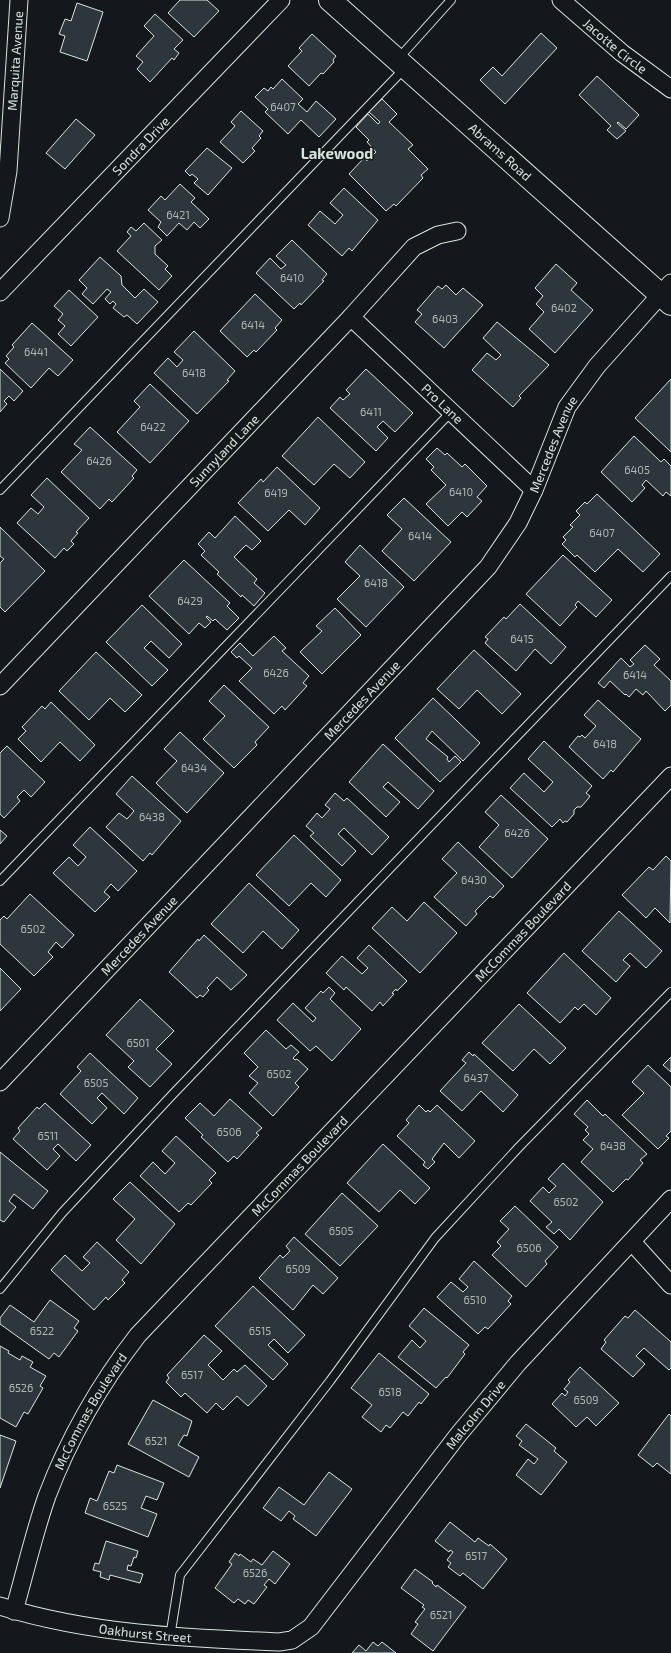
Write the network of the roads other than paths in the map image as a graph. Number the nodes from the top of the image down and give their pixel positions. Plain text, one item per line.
1 (19, 0) edge
2 (281, 0) edge
3 (330, 0) edge
4 (451, 0) edge
5 (561, 0) edge
6 (401, 64) junction
7 (671, 89) edge
8 (0, 218) edge
9 (457, 232) dead end
10 (0, 292) edge
11 (667, 294) edge
12 (351, 317) junction
13 (452, 411) junction
14 (0, 490) edge
15 (534, 490) junction
16 (671, 576) edge
17 (0, 686) edge
18 (671, 776) edge
19 (0, 882) edge
20 (671, 992) edge
21 (0, 1082) edge
22 (671, 1199) edge
23 (632, 1242) junction
24 (671, 1285) edge
25 (0, 1289) edge
26 (7, 1608) edge
27 (170, 1637) junction
28 (292, 1640) joint

1 - 8 street, Marquita Avenue
2 - 10 street, Sondra Drive
3 - 6 main road, Abrams Road
4 - 6 lane
5 - 7 street, Jacotte Circle
6 - 11 main road, Abrams Road
6 - 14 lane
9 - 12 street, Sunnyland Lane
11 - 15 street, Mercedes Avenue
12 - 13 street, Pro Lane
12 - 17 street, Sunnyland Lane
13 - 15 street, Pro Lane
13 - 19 lane
15 - 21 street, Mercedes Avenue
16 - 25 lane
18 - 26 street, McCommas Boulevard
20 - 27 lane
22 - 23 street, Malcolm Drive
23 - 24 street
23 - 28 street, Malcolm Drive
26 - 27 street, Oakhurst Street
27 - 28 street, Oakhurst Street

